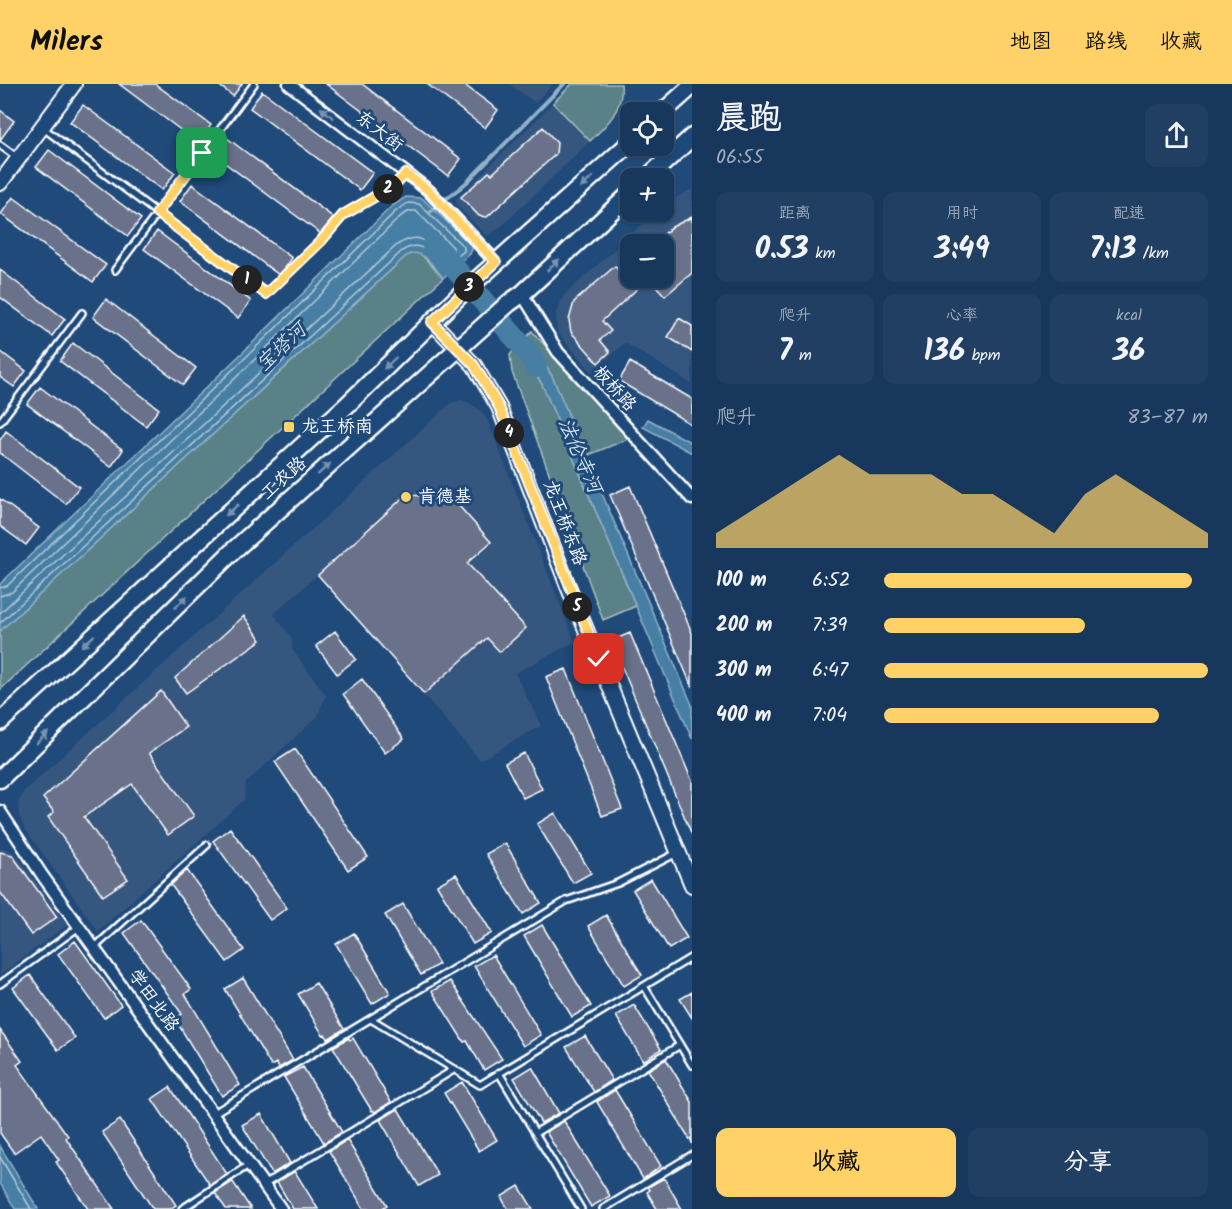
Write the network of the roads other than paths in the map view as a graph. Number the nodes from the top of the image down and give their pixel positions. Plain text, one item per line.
1 (74, 84) edge
2 (254, 84) edge
3 (289, 84) edge
4 (692, 86) edge
5 (674, 102) edge
6 (42, 126) junction
7 (692, 137) edge
8 (0, 145) edge
9 (620, 151) edge
10 (18, 158) junction
11 (658, 168) edge
12 (406, 174) junction
13 (0, 183) edge
14 (620, 203) edge
15 (157, 213) junction
16 (492, 266) junction
17 (115, 270) dead end
18 (516, 298) junction
19 (82, 313) dead end
20 (432, 322) junction
21 (459, 348) junction
22 (0, 422) edge
23 (692, 499) edge
24 (0, 722) edge
25 (0, 779) edge
26 (0, 811) edge
27 (207, 845) dead end
28 (679, 852) junction
29 (692, 885) edge
30 (79, 927) junction
31 (94, 947) junction
32 (692, 957) edge
33 (0, 984) edge
34 (644, 986) junction
35 (371, 1019) junction
36 (680, 1045) junction
37 (692, 1065) edge
38 (454, 1069) junction
39 (499, 1073) junction
40 (214, 1113) junction
41 (535, 1133) junction
42 (692, 1155) edge
43 (250, 1164) junction
44 (265, 1184) junction
45 (182, 1209) edge
46 (281, 1209) edge
47 (581, 1209) edge
48 (603, 1209) edge

1 - 6 street
2 - 15 lane
12 -> 3 street, 东大街
4 - 5 main road
6 - 10 street
6 - 15 lane
7 - 11 main road
8 - 10 lane
9 -> 16 main road, 工农路
10 - 13 street
12 - 15 lane
12 - 16 street, 东大街
18 -> 14 main road, 工农路
15 - 17 lane
16 - 20 main road, 工农路
18 - 21 main road, 工农路
18 - 23 street, 板桥路
19 - 22 lane
20 - 21 street, 龙王桥东路
20 -> 24 main road, 工农路
25 -> 21 main road, 工农路
21 - 28 street, 龙王桥东路
26 - 30 street, 学田北路
27 - 31 lane
28 - 29 street, 龙王桥东路
28 - 35 lane
30 - 31 street, 学田北路
30 - 33 lane
31 - 40 street, 学田北路
32 - 34 lane
34 - 36 lane
34 - 39 lane
35 - 38 lane
35 - 40 lane
36 - 37 lane
36 - 41 lane
38 - 39 lane
38 - 44 lane
39 - 41 lane
40 - 43 street, 学田北路
41 - 47 lane
42 - 48 lane
43 - 44 street, 学田北路
43 - 45 lane
44 - 46 street, 学田北路

